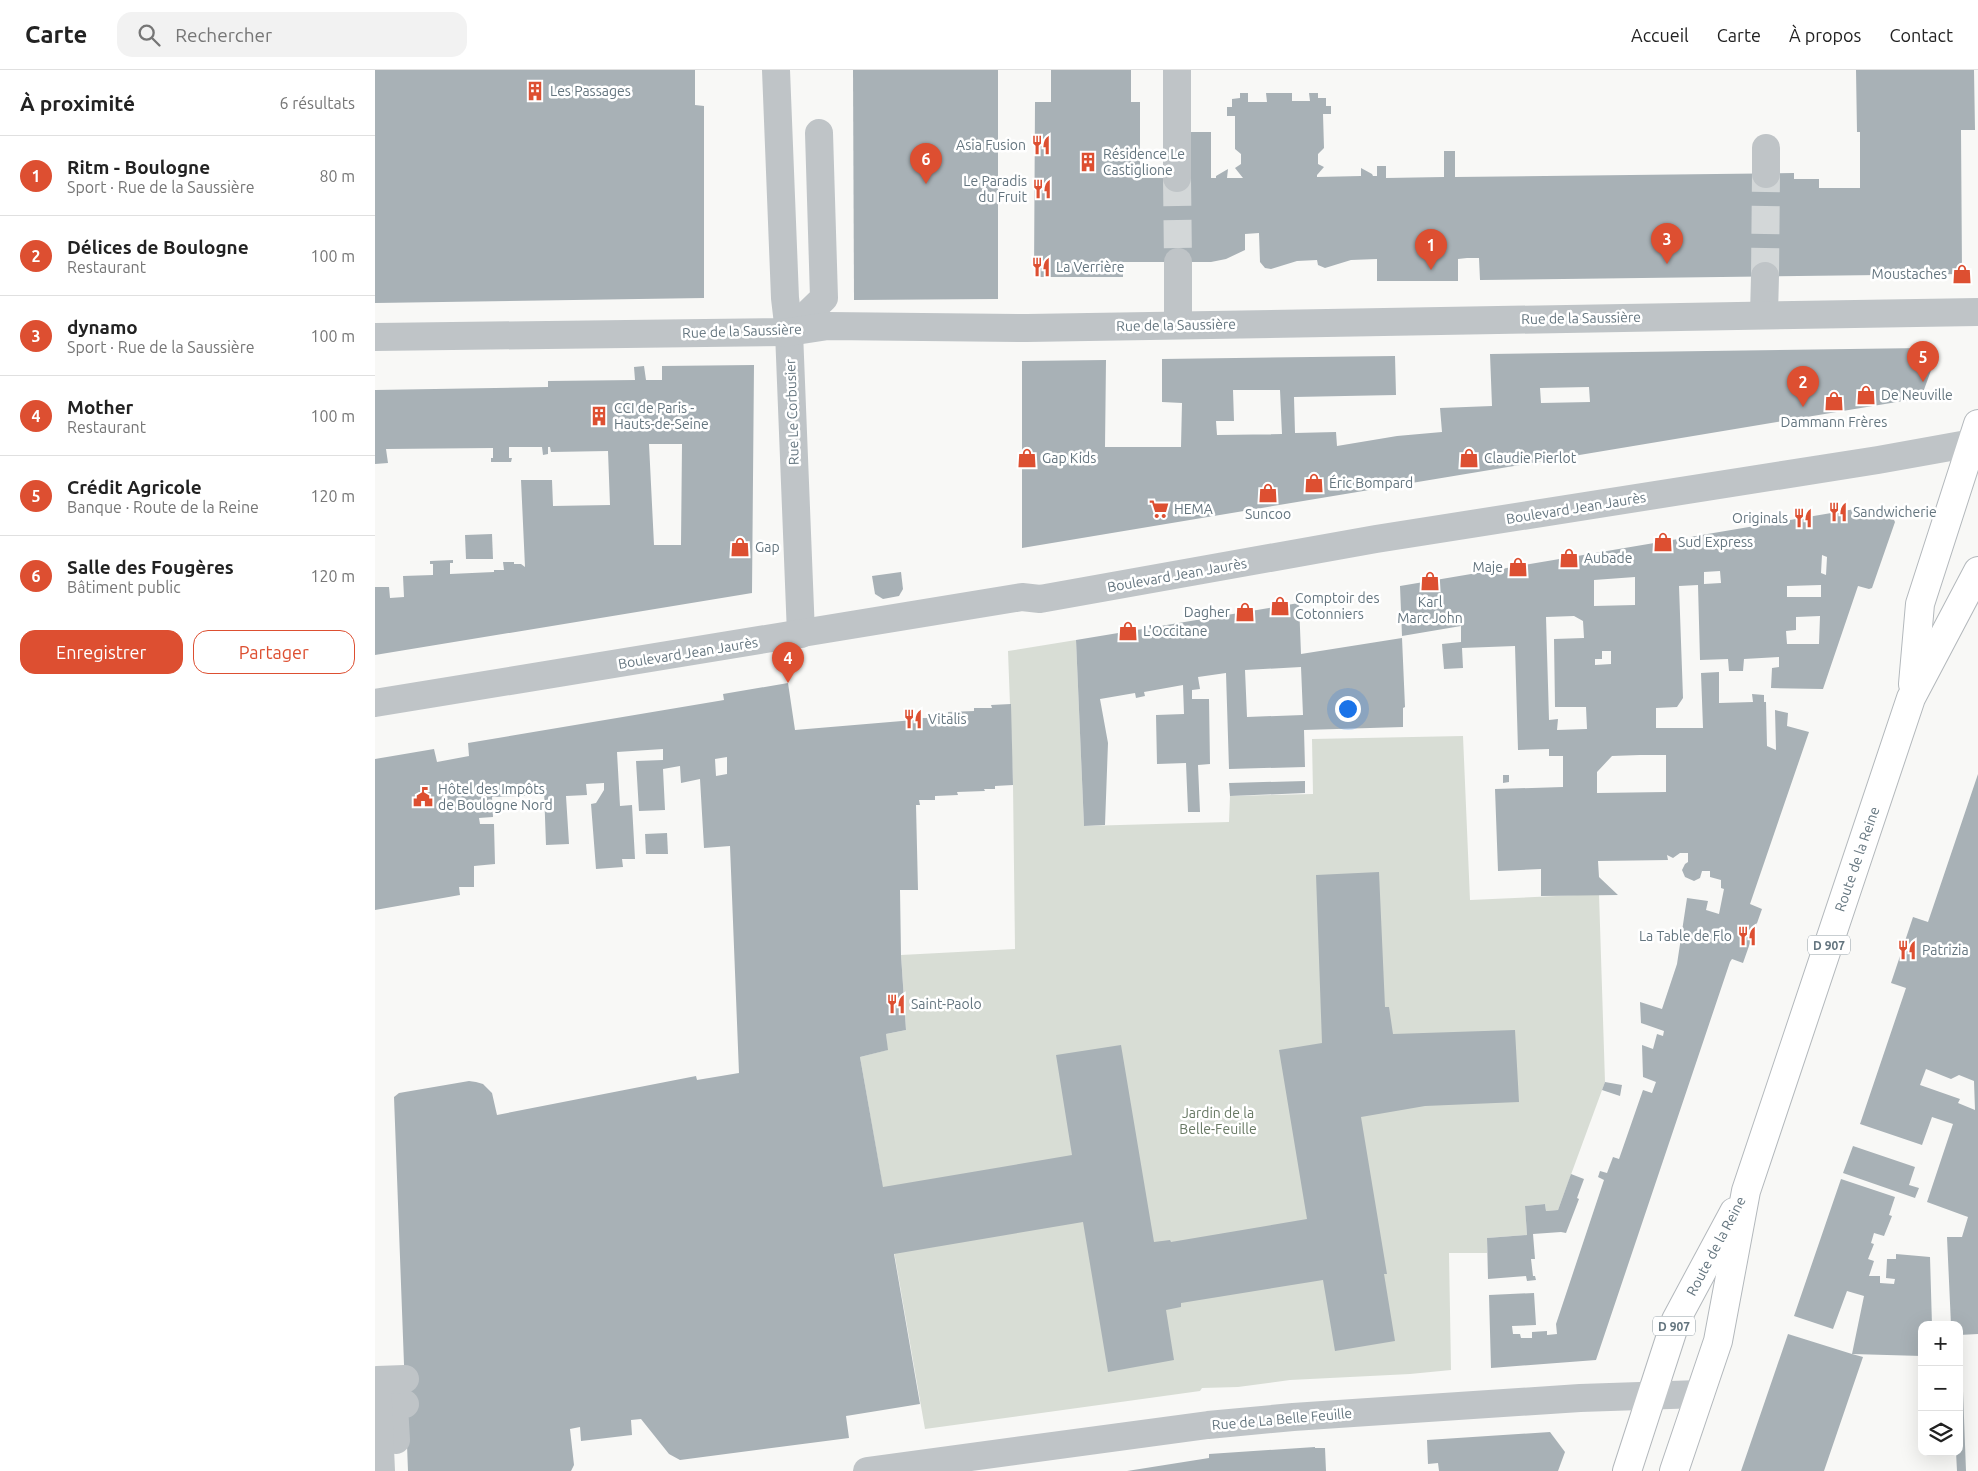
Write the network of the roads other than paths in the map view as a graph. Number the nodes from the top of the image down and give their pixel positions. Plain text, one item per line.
1 (776, 70) edge
2 (1177, 70) edge
3 (819, 133) dead end
4 (1177, 178) tunnel mouth
5 (1178, 262) tunnel mouth
6 (1765, 276) tunnel mouth
7 (824, 298) junction
8 (1978, 312) edge
9 (1764, 314) junction
10 (1178, 325) junction
11 (828, 326) junction
12 (789, 332) junction
13 (375, 337) edge
14 (1976, 436) edge
15 (1978, 571) edge
16 (801, 634) junction
17 (1911, 698) junction
18 (375, 703) edge
19 (1746, 1191) junction
20 (1700, 1394) junction
21 (1651, 1396) junction
22 (381, 1471) edge
23 (397, 1471) edge
24 (867, 1471) edge
25 (1627, 1471) edge
26 (1674, 1471) edge

1 - 12 street, Rue Le Corbusier
2 - 4 street
3 - 7 street
5 - 10 street
6 - 9 street
7 - 11 street
7 - 12 street
8 - 9 street, Rue de la Saussière
9 - 10 street, Rue de la Saussière
10 - 11 street, Rue de la Saussière
11 - 12 street, Rue de la Saussière
12 - 13 street, Rue de la Saussière
12 - 16 street, Rue Le Corbusier
14 - 16 street, Boulevard Jean Jaurès
14 - 17 main road, Route de la Reine / D 907
15 - 17 main road, Route de la Reine / D 907
16 - 18 street, Boulevard Jean Jaurès
17 - 19 main road, Route de la Reine / D 907
19 - 20 main road, Route de la Reine / D 907
19 - 21 main road, Route de la Reine / D 907
20 - 21 street, Rue de La Belle Feuille
20 - 26 main road, Route de la Reine / D 907
21 - 24 street, Rue de La Belle Feuille
21 - 25 main road, Route de la Reine / D 907
22 - 23 street

